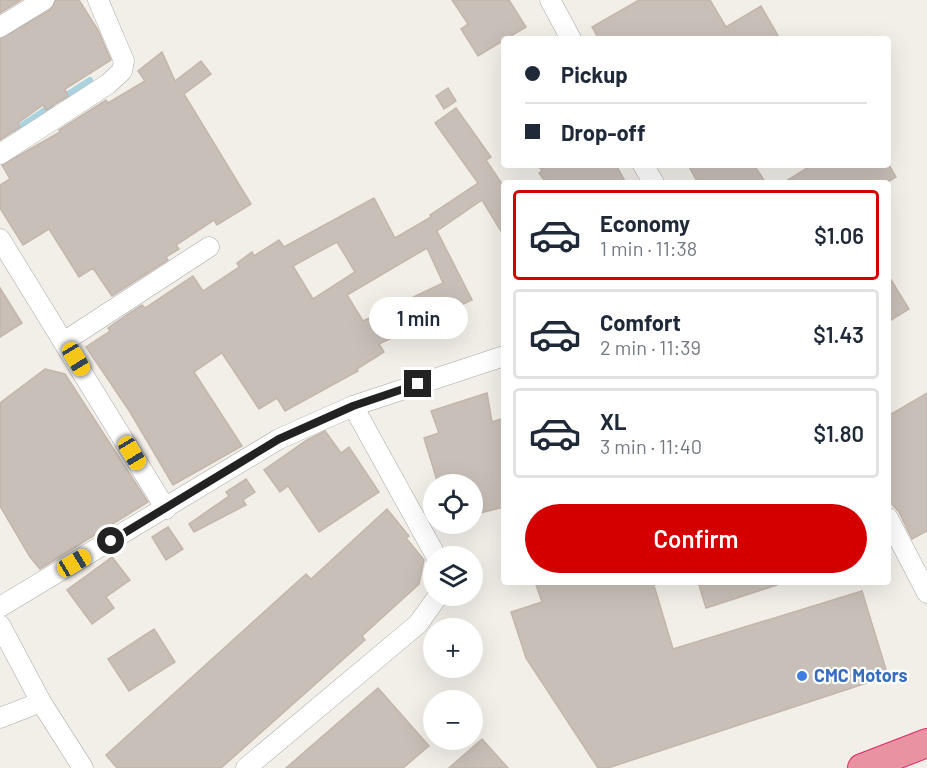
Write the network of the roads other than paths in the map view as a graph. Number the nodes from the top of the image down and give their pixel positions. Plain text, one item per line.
1 (44, 0) edge
2 (98, 0) edge
3 (554, 2) edge
4 (0, 27) edge
5 (571, 36) edge
6 (0, 154) edge
7 (0, 239) edge
8 (209, 247) dead end
9 (64, 341) junction
10 (501, 357) edge
11 (353, 406) junction
12 (166, 508) junction
13 (891, 524) edge
14 (430, 546) edge
15 (927, 593) edge
16 (430, 606) edge
17 (0, 607) edge
18 (0, 625) edge
19 (41, 702) junction
20 (0, 718) edge
21 (927, 743) edge
22 (83, 768) edge
23 (246, 768) edge
24 (862, 768) edge

1 - 4 street
2 - 6 street
3 - 5 street
7 - 9 street
8 - 9 street
9 - 12 street
10 - 11 street
11 - 12 street
11 - 14 street
12 - 17 street
13 - 15 street
16 - 23 street
18 - 19 street
19 - 20 street
19 - 22 street
21 - 24 highway

